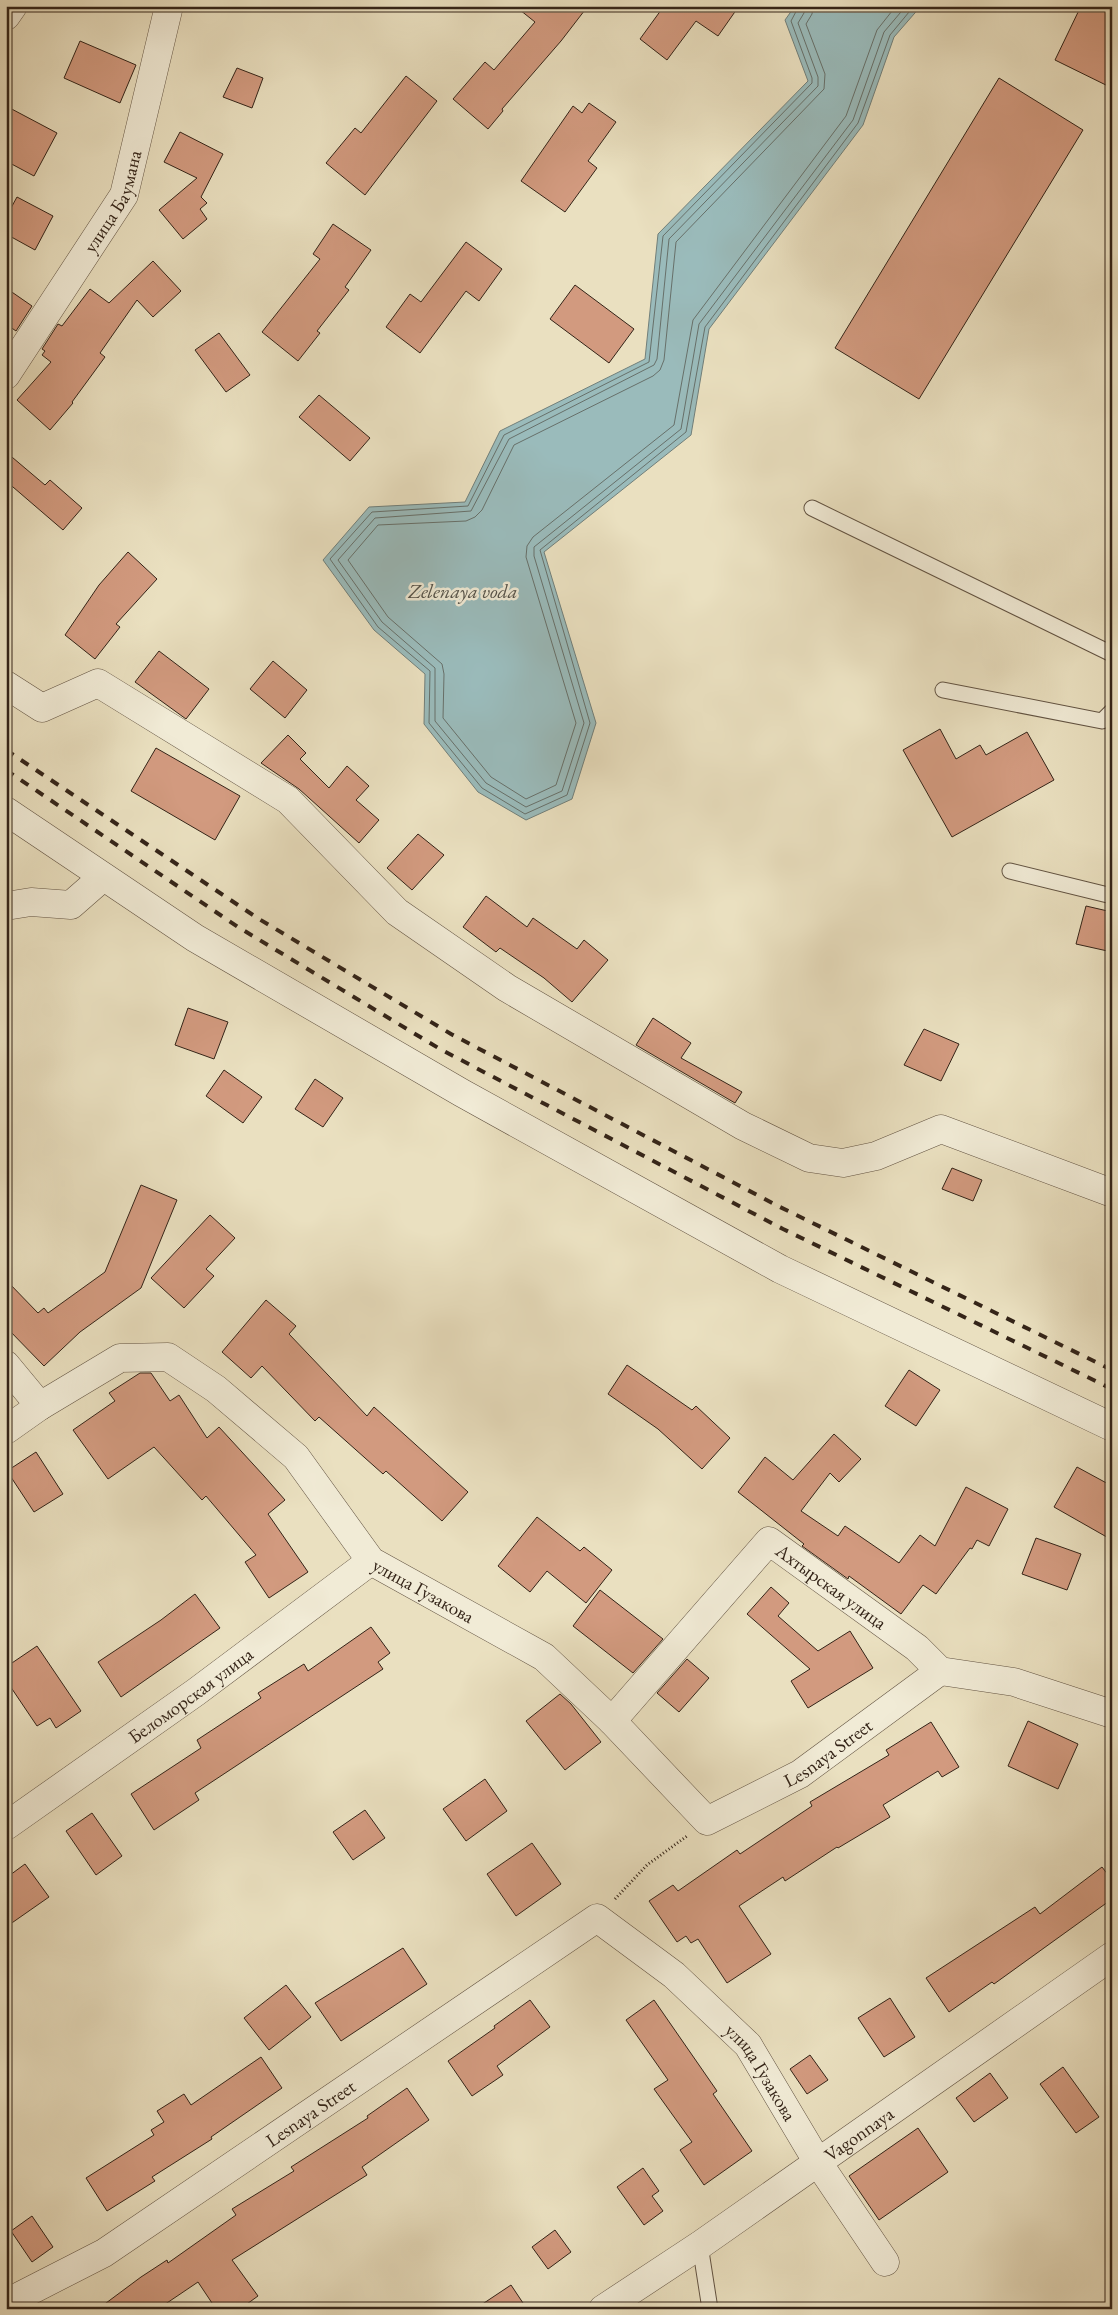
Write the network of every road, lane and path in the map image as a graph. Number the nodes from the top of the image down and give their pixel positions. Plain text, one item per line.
1 (13, 6) edge
2 (169, 6) edge
3 (6, 16) edge
4 (6, 375) edge
5 (812, 508) dead end
6 (1112, 654) edge
7 (6, 685) edge
8 (942, 690) dead end
9 (1112, 711) edge
10 (6, 811) edge
11 (1010, 871) dead end
12 (103, 877) junction
13 (1112, 896) edge
14 (6, 906) edge
15 (1112, 1193) edge
16 (6, 1365) edge
17 (40, 1406) junction
18 (1112, 1427) edge
19 (6, 1430) edge
20 (371, 1561) junction
21 (940, 1671) junction
22 (1112, 1714) edge
23 (612, 1721) junction
24 (707, 1821) junction
25 (6, 1826) edge
26 (597, 1918) junction
27 (1112, 1956) edge
28 (817, 2162) junction
29 (700, 2244) junction
30 (885, 2262) dead end
31 (16, 2296) edge
32 (603, 2309) edge
33 (710, 2309) edge

1 - 3 street
2 - 4 street, улица Баумана
5 - 6 lane
7 - 15 street
8 - 9 lane
10 - 12 street
11 - 13 lane
12 - 14 street
12 - 18 street
16 - 17 street
17 - 19 street
17 - 20 street, улица Гузакова
20 - 23 street, улица Гузакова
20 - 25 street, Беломорская улица
21 - 22 street
21 - 23 street, Ахтырская улица
21 - 24 street, Lesnaya Street
23 - 24 street, улица Гузакова
24 - 26 path
26 - 28 street, улица Гузакова
26 - 31 street, Lesnaya Street
27 - 28 street, Vagonnaya
28 - 29 street, Vagonnaya
28 - 30 street, улица Гузакова
29 - 32 street, Vagonnaya
29 - 33 lane

